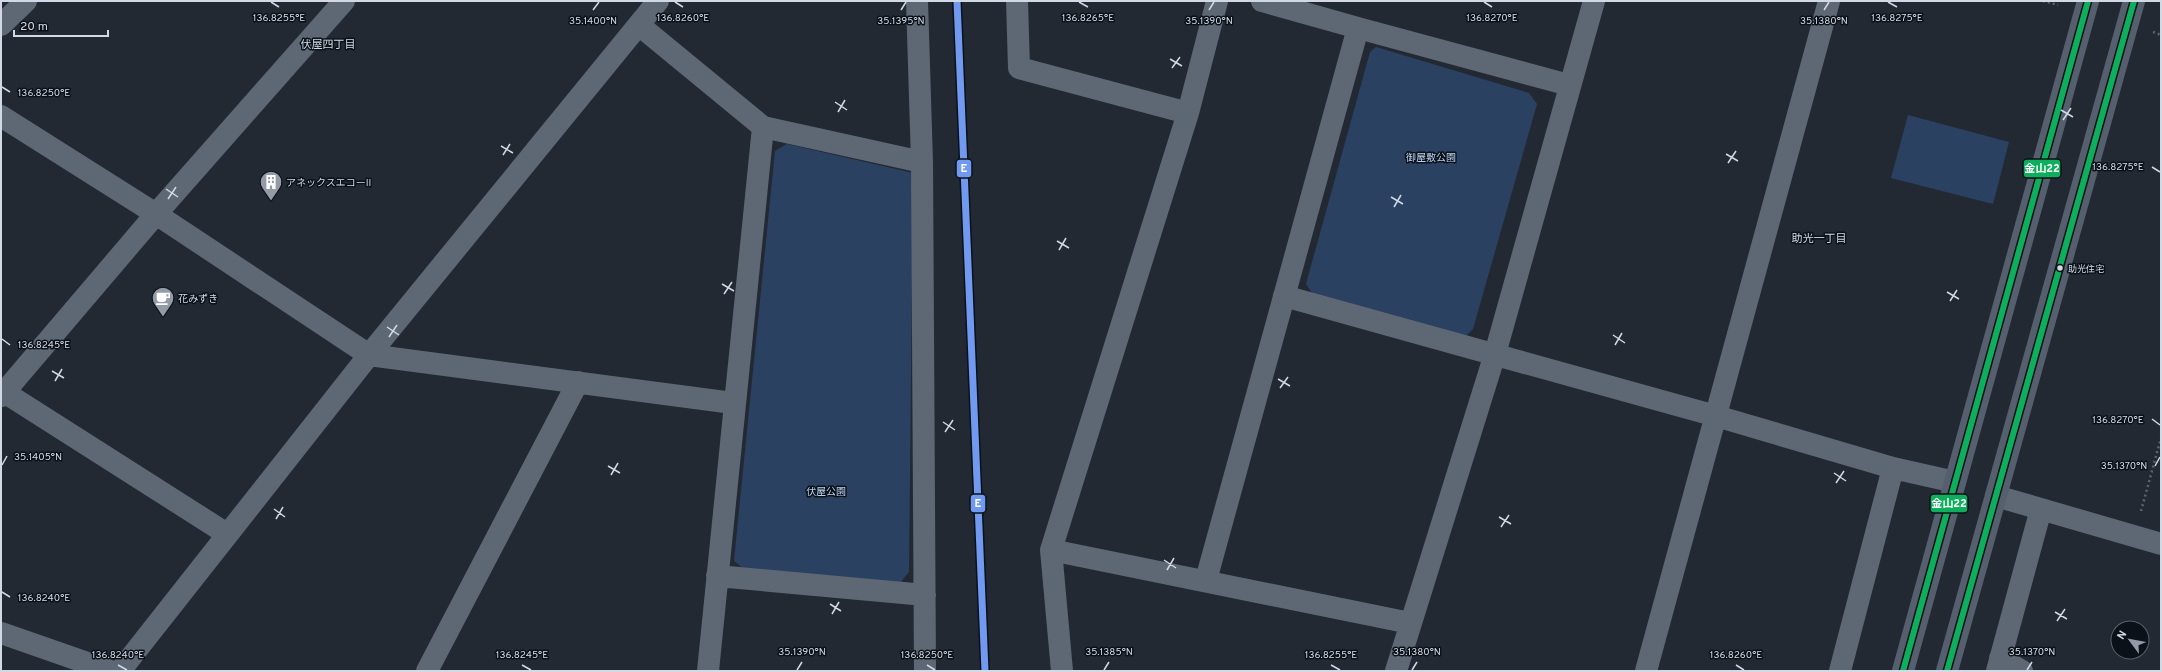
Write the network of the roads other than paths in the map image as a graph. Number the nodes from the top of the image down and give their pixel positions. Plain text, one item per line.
1 (26, 1) edge
2 (344, 1) edge
3 (658, 1) edge
4 (917, 1) edge
5 (1017, 1) edge
6 (1217, 1) edge
7 (1262, 1) edge
8 (1594, 1) edge
9 (1829, 1) edge
10 (2088, 1) edge
11 (2134, 1) edge
12 (1, 25) edge
13 (639, 25) junction
14 (1358, 28) junction
15 (1570, 85) junction
16 (1188, 113) junction
17 (1, 116) edge
18 (762, 127) junction
19 (922, 162) junction
20 (156, 214) junction
21 (1284, 296) junction
22 (1495, 354) junction
23 (368, 355) junction
24 (578, 382) junction
25 (3, 394) edge
26 (733, 403) junction
27 (1716, 416) junction
28 (1893, 468) junction
29 (1954, 482) junction
30 (1996, 496) junction
31 (2041, 509) junction
32 (227, 534) junction
33 (2161, 544) edge
34 (1052, 550) junction
35 (717, 576) junction
36 (1206, 580) junction
37 (925, 595) junction
38 (1410, 623) junction
39 (1, 633) edge
40 (1998, 664) edge
41 (110, 671) edge
42 (120, 671) edge
43 (427, 671) edge
44 (708, 671) edge
45 (925, 671) edge
46 (1062, 671) edge
47 (1396, 671) edge
48 (1646, 671) edge
49 (1840, 671) edge
50 (1903, 671) edge
51 (1948, 671) edge
52 (2022, 671) edge

1 - 12 street
2 - 20 street
3 - 13 street
4 - 19 street
5 - 16 street
6 - 16 street
7 - 14 street
8 - 15 street
9 - 27 street
10 - 29 main road
11 - 30 main road
13 - 18 street
13 - 23 street
14 - 15 street
14 - 21 street
15 - 22 street
16 - 34 street
17 - 20 street
18 - 19 street
18 - 26 street
19 - 37 street
20 - 23 street
20 - 25 street
21 - 22 street
21 - 36 street
22 - 27 street
22 - 38 street
23 - 24 street
23 - 32 street
24 - 26 street
24 - 43 street
25 - 32 street
26 - 35 street
27 - 28 street
27 - 48 street
28 - 29 street
28 - 49 street
29 - 50 main road
30 - 31 street
30 - 51 main road
31 - 33 street
31 - 40 street
32 - 42 street
34 - 36 street
34 - 46 street
35 - 37 street
35 - 44 street
36 - 38 street
37 - 45 street
38 - 47 street
39 - 41 street
40 - 52 street

